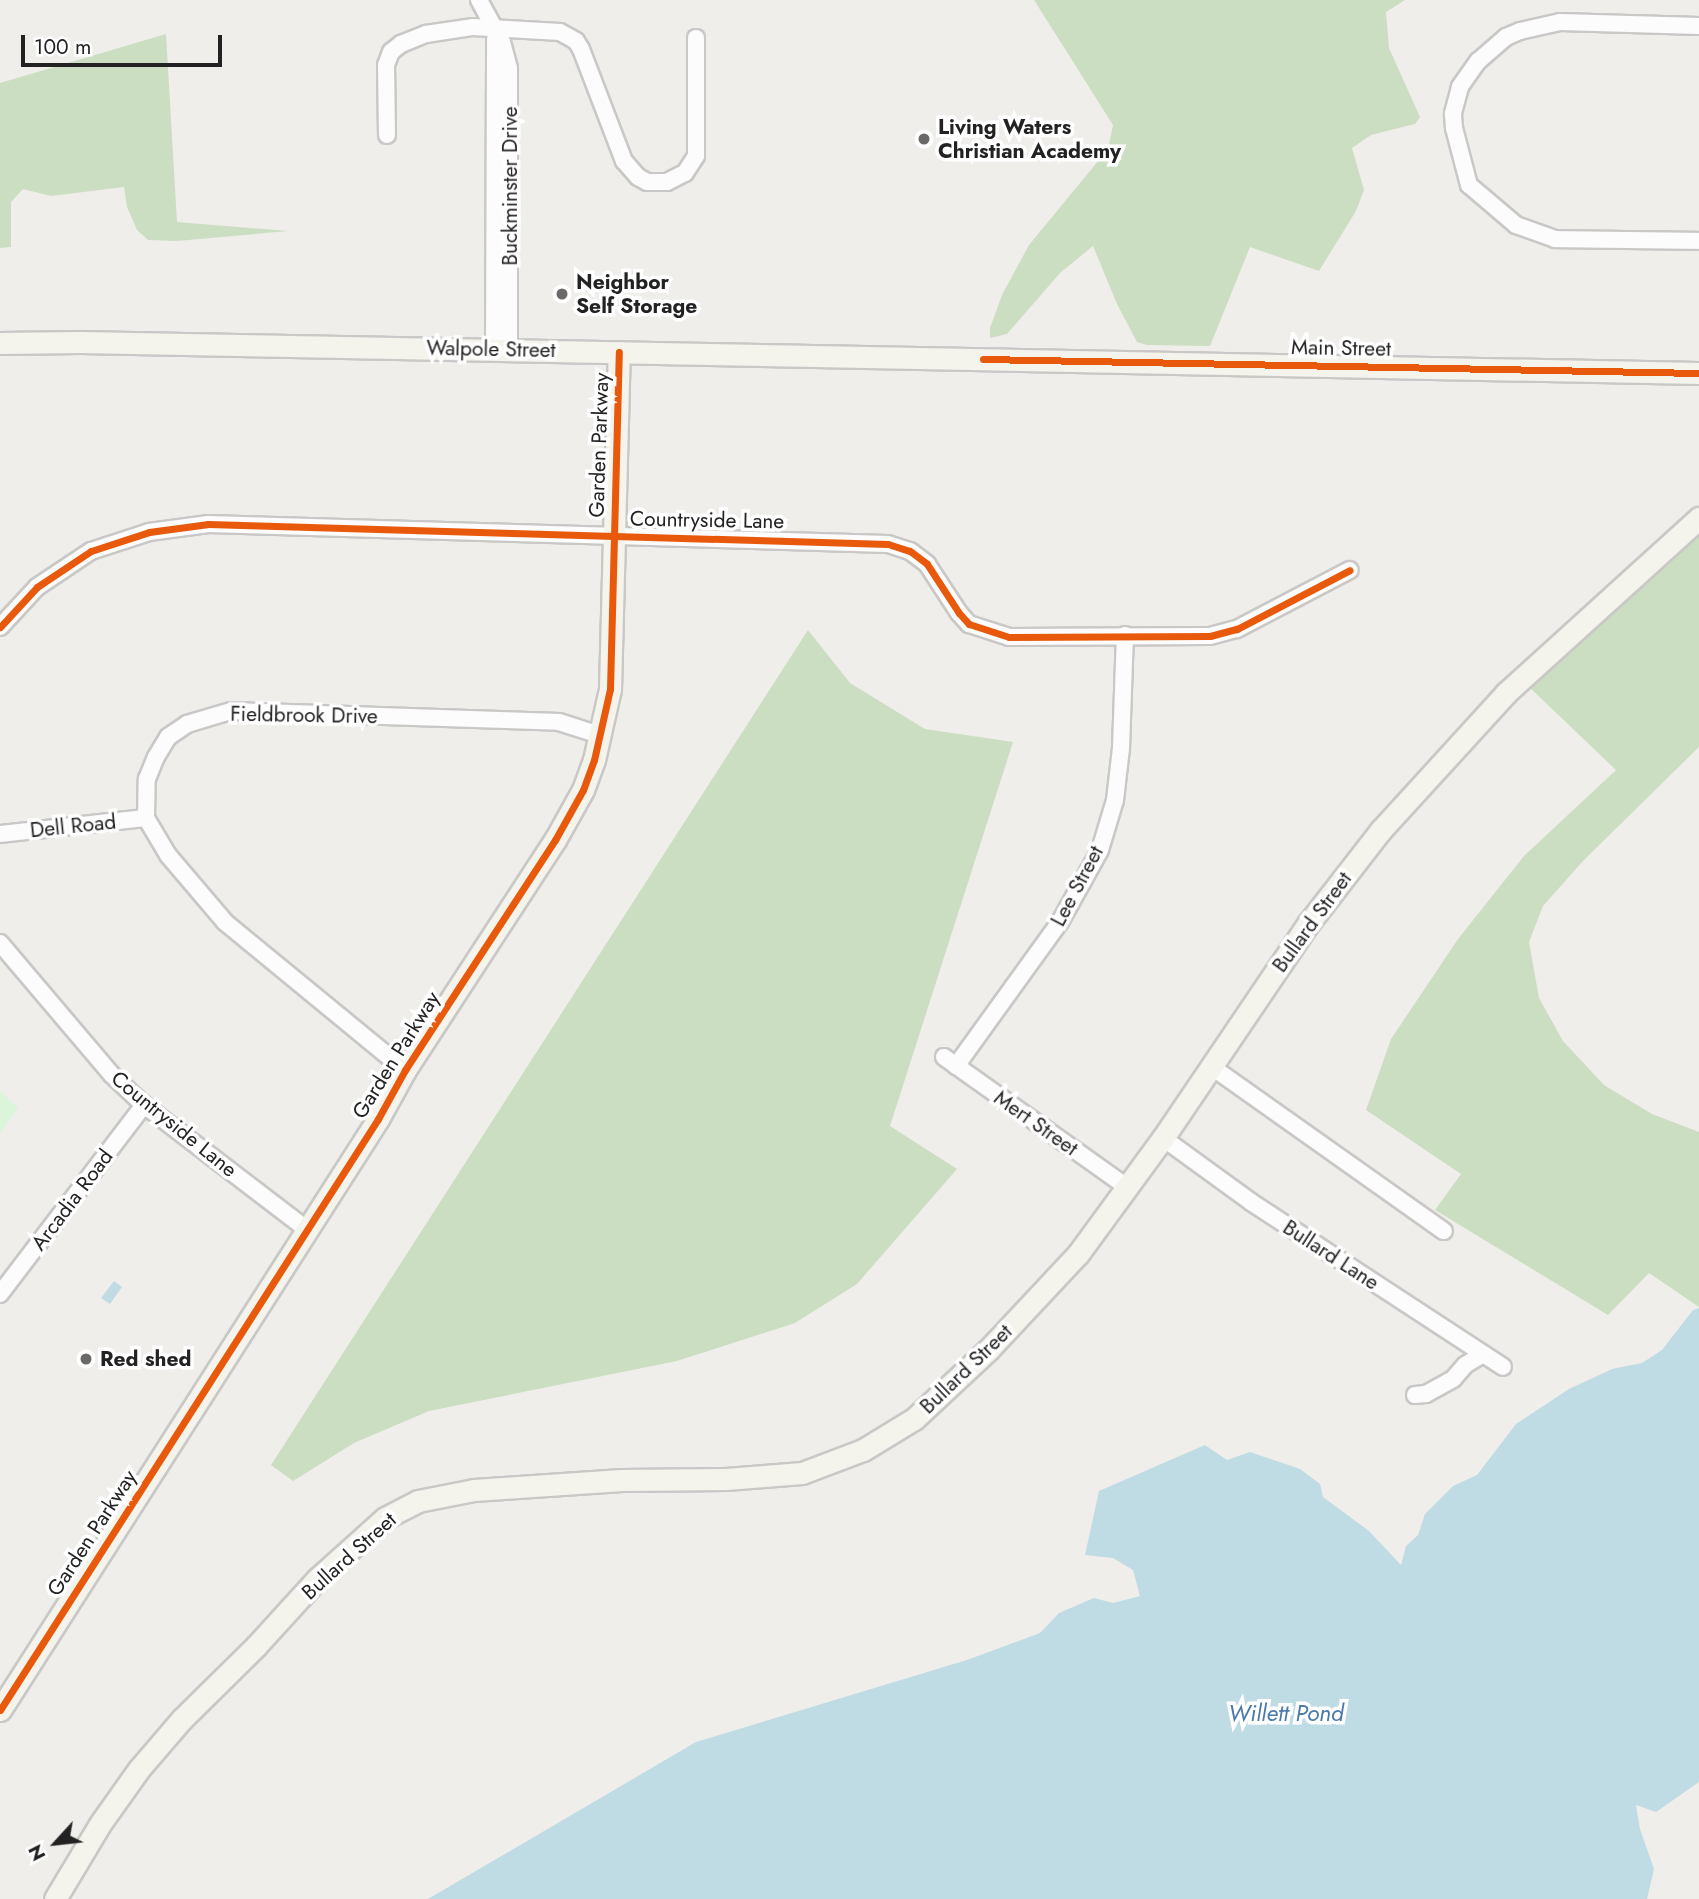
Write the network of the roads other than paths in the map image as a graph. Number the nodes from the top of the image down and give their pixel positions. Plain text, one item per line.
1 (479, 0) edge
2 (493, 26) junction
3 (1699, 26) edge
4 (696, 38) dead end
5 (387, 135) dead end
6 (1699, 241) edge
7 (0, 343) edge
8 (501, 350) junction
9 (619, 352) junction
10 (983, 359) joint
11 (1699, 373) edge
12 (1699, 518) edge
13 (614, 535) junction
14 (1350, 570) dead end
15 (0, 627) edge
16 (1125, 635) junction
17 (600, 735) junction
18 (146, 818) junction
19 (0, 834) edge
20 (0, 943) edge
21 (950, 1062) joint
22 (1212, 1067) junction
23 (405, 1070) junction
24 (144, 1105) junction
25 (1163, 1139) junction
26 (1128, 1188) junction
27 (306, 1229) junction
28 (1444, 1231) dead end
29 (0, 1294) edge
30 (1483, 1354) junction
31 (1503, 1367) dead end
32 (1415, 1395) dead end
33 (0, 1710) edge
34 (55, 1899) edge

1 - 2 street, Buckminster Drive
2 - 4 street
2 - 5 street
2 - 8 street, Buckminster Drive
3 - 6 street
7 - 8 main road, Walpole Street
8 - 9 main road, Walpole Street
9 - 10 main road, Walpole Street
9 - 13 main road, Garden Parkway
10 - 11 main road, Main Street
12 - 22 main road, Bullard Street
13 - 15 street, Countryside Lane
13 - 16 street, Countryside Lane
13 - 17 main road, Garden Parkway
14 - 16 street, Countryside Lane
16 - 21 street, Lee Street
17 - 18 street, Fieldbrook Drive
17 - 23 main road, Garden Parkway
18 - 19 street, Dell Road
18 - 23 street
20 - 24 street, Countryside Lane
21 - 26 street, Mert Street
22 - 25 main road, Bullard Street
22 - 28 street
23 - 27 main road, Garden Parkway
24 - 27 street, Countryside Lane
24 - 29 street, Arcadia Road
25 - 26 main road, Bullard Street
25 - 30 street, Bullard Lane
26 - 34 main road, Bullard Street
27 - 33 main road, Garden Parkway
30 - 31 street, Bullard Lane
30 - 32 street

